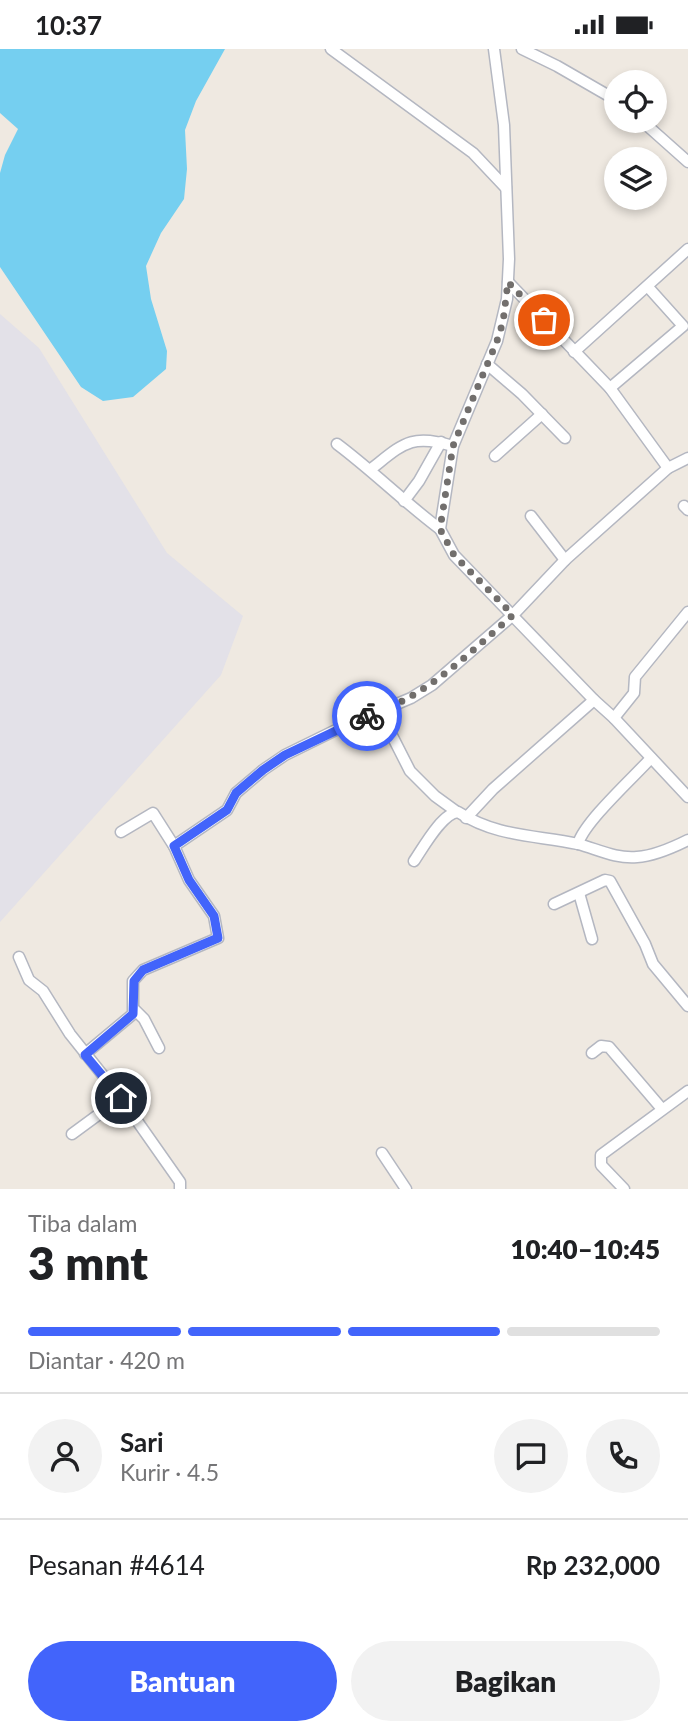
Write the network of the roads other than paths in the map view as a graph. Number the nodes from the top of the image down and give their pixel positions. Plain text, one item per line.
1 (331, 49) edge
2 (494, 49) edge
3 (522, 49) edge
4 (604, 93) edge
5 (655, 133) edge
6 (688, 162) edge
7 (506, 188) junction
8 (688, 249) edge
9 (508, 282) junction
10 (648, 287) junction
11 (685, 329) edge
12 (574, 352) junction
13 (487, 364) junction
14 (610, 388) junction
15 (542, 414) junction
16 (565, 438) dead end
17 (441, 442) junction
18 (337, 444) dead end
19 (453, 446) junction
20 (495, 456) dead end
21 (688, 458) edge
22 (668, 468) junction
23 (372, 469) junction
24 (404, 501) junction
25 (531, 516) dead end
26 (440, 529) junction
27 (565, 560) junction
28 (688, 611) edge
29 (513, 615) junction
30 (594, 700) junction
31 (380, 712) junction
32 (614, 718) junction
33 (651, 758) junction
34 (688, 797) edge
35 (462, 815) junction
36 (121, 832) dead end
37 (688, 840) edge
38 (578, 844) junction
39 (174, 846) junction
40 (414, 861) dead end
41 (579, 893) junction
42 (554, 904) dead end
43 (592, 939) dead end
44 (19, 957) dead end
45 (688, 1006) edge
46 (135, 1010) junction
47 (159, 1048) dead end
48 (592, 1053) dead end
49 (85, 1055) junction
50 (688, 1091) edge
51 (121, 1098) junction
52 (662, 1109) junction
53 (72, 1134) dead end
54 (382, 1153) dead end
55 (183, 1188) edge
56 (406, 1189) edge
57 (624, 1189) edge

1 - 7 street
2 - 7 street
3 - 4 street
5 - 6 street
7 - 9 street
8 - 10 street
9 - 12 street
9 - 13 street
10 - 11 street
10 - 12 street
11 - 14 street
12 - 14 street
13 - 15 street
13 - 19 street
14 - 22 street
15 - 16 street
15 - 20 street
17 - 19 street
17 - 23 street
17 - 24 street
18 - 23 street
19 - 26 street
21 - 22 street
22 - 27 street
23 - 24 street
24 - 26 street
25 - 27 street
26 - 29 street
27 - 29 street
28 - 32 street
29 - 30 street
29 - 31 street
30 - 32 street
30 - 35 street
31 - 35 street
31 - 39 street
32 - 33 street
33 - 34 street
33 - 38 street
35 - 38 street
35 - 40 street
36 - 39 street
37 - 38 street
39 - 46 street
41 - 42 street
41 - 43 street
41 - 45 street
44 - 49 street
46 - 47 street
46 - 49 street
48 - 52 street
49 - 51 street
50 - 52 street
51 - 53 street
51 - 55 street
52 - 57 street
54 - 56 street

